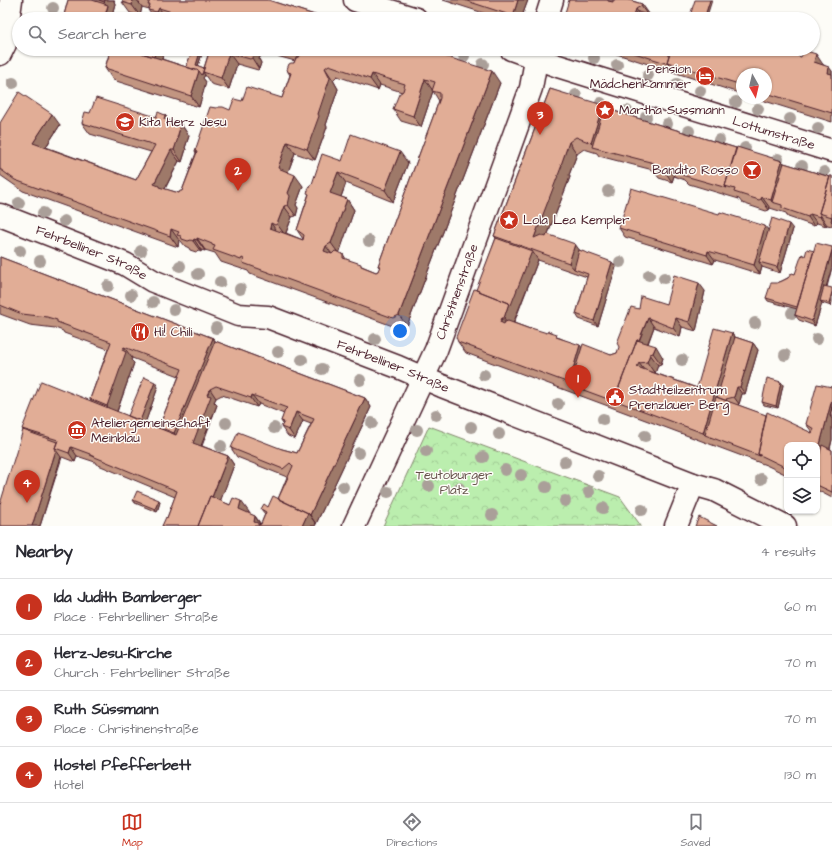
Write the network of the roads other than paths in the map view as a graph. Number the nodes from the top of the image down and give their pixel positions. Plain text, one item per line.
1 (10, 0) edge
2 (355, 0) edge
3 (552, 0) edge
4 (0, 12) edge
5 (394, 12) edge
6 (548, 12) edge
7 (0, 54) edge
8 (537, 56) edge
9 (540, 56) edge
10 (832, 151) edge
11 (0, 215) edge
12 (423, 378) junction
13 (693, 484) junction
14 (354, 526) edge
15 (676, 526) edge
16 (785, 526) edge

1 - 4 street
1 - 7 street
2 - 5 street
3 - 6 street
8 - 12 street, Christinenstraße
9 - 10 street, Lottumstraße
11 - 12 street, Fehrbelliner Straße
12 - 13 street, Fehrbelliner Straße
12 - 14 street, Christinenstraße
13 - 15 street
13 - 16 street, Fehrbelliner Straße

